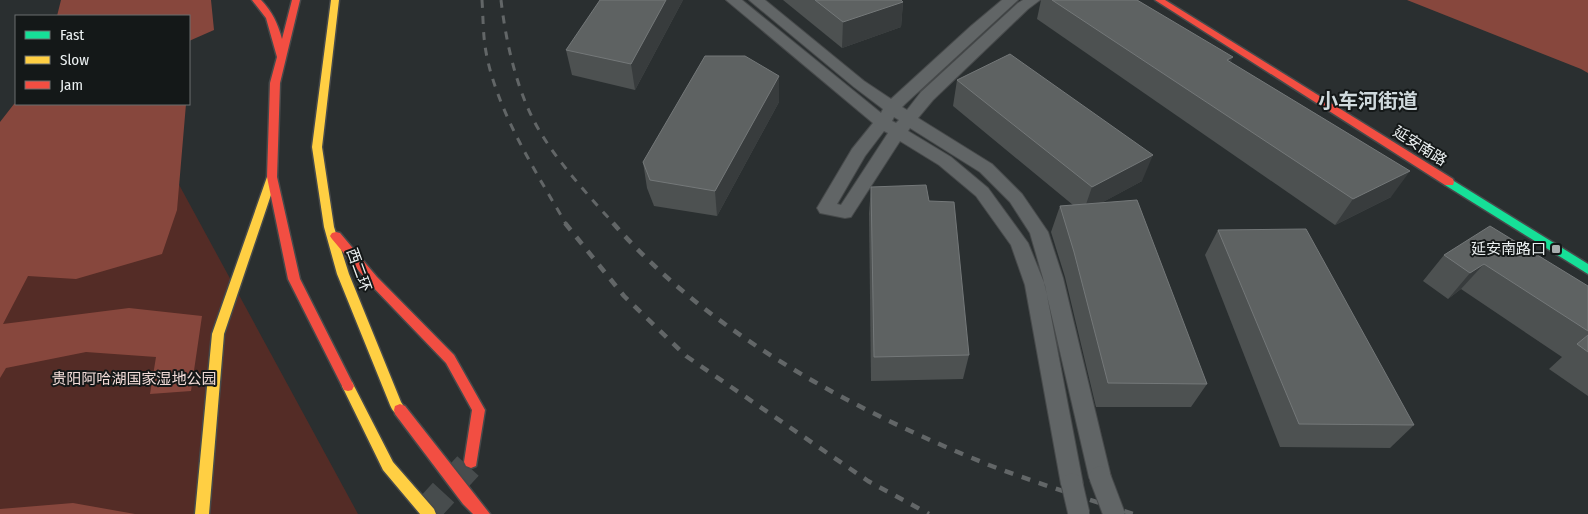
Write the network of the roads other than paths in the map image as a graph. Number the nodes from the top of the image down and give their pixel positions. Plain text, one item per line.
1 (256, 0) edge
2 (296, 0) edge
3 (335, 0) edge
4 (342, 0) edge
5 (733, 0) edge
6 (756, 0) edge
7 (1012, 0) edge
8 (1032, 0) edge
9 (1159, 0) edge
10 (334, 12) junction
11 (281, 56) junction
12 (893, 108) junction
13 (882, 122) junction
14 (903, 126) junction
15 (272, 177) junction
16 (329, 227) junction
17 (1588, 270) edge
18 (471, 462) tunnel mouth
19 (1100, 477) joint
20 (202, 514) edge
21 (428, 514) edge
22 (483, 514) edge
23 (1079, 514) edge
24 (1114, 514) edge

1 - 11 main road
2 - 11 main road
3 - 10 main road, 西二环
4 - 10 main road
5 - 13 street
6 - 12 street
7 - 12 street
8 - 14 street
9 - 17 main road, 延安南路
10 - 16 main road, 西二环
11 - 15 main road
12 - 13 street
12 - 14 street
13 - 14 street
13 - 14 street
14 - 19 street
14 - 23 street, bridge
15 - 20 main road
15 - 21 main road
16 - 18 main road
16 - 22 main road, 西二环
19 - 24 street, bridge

